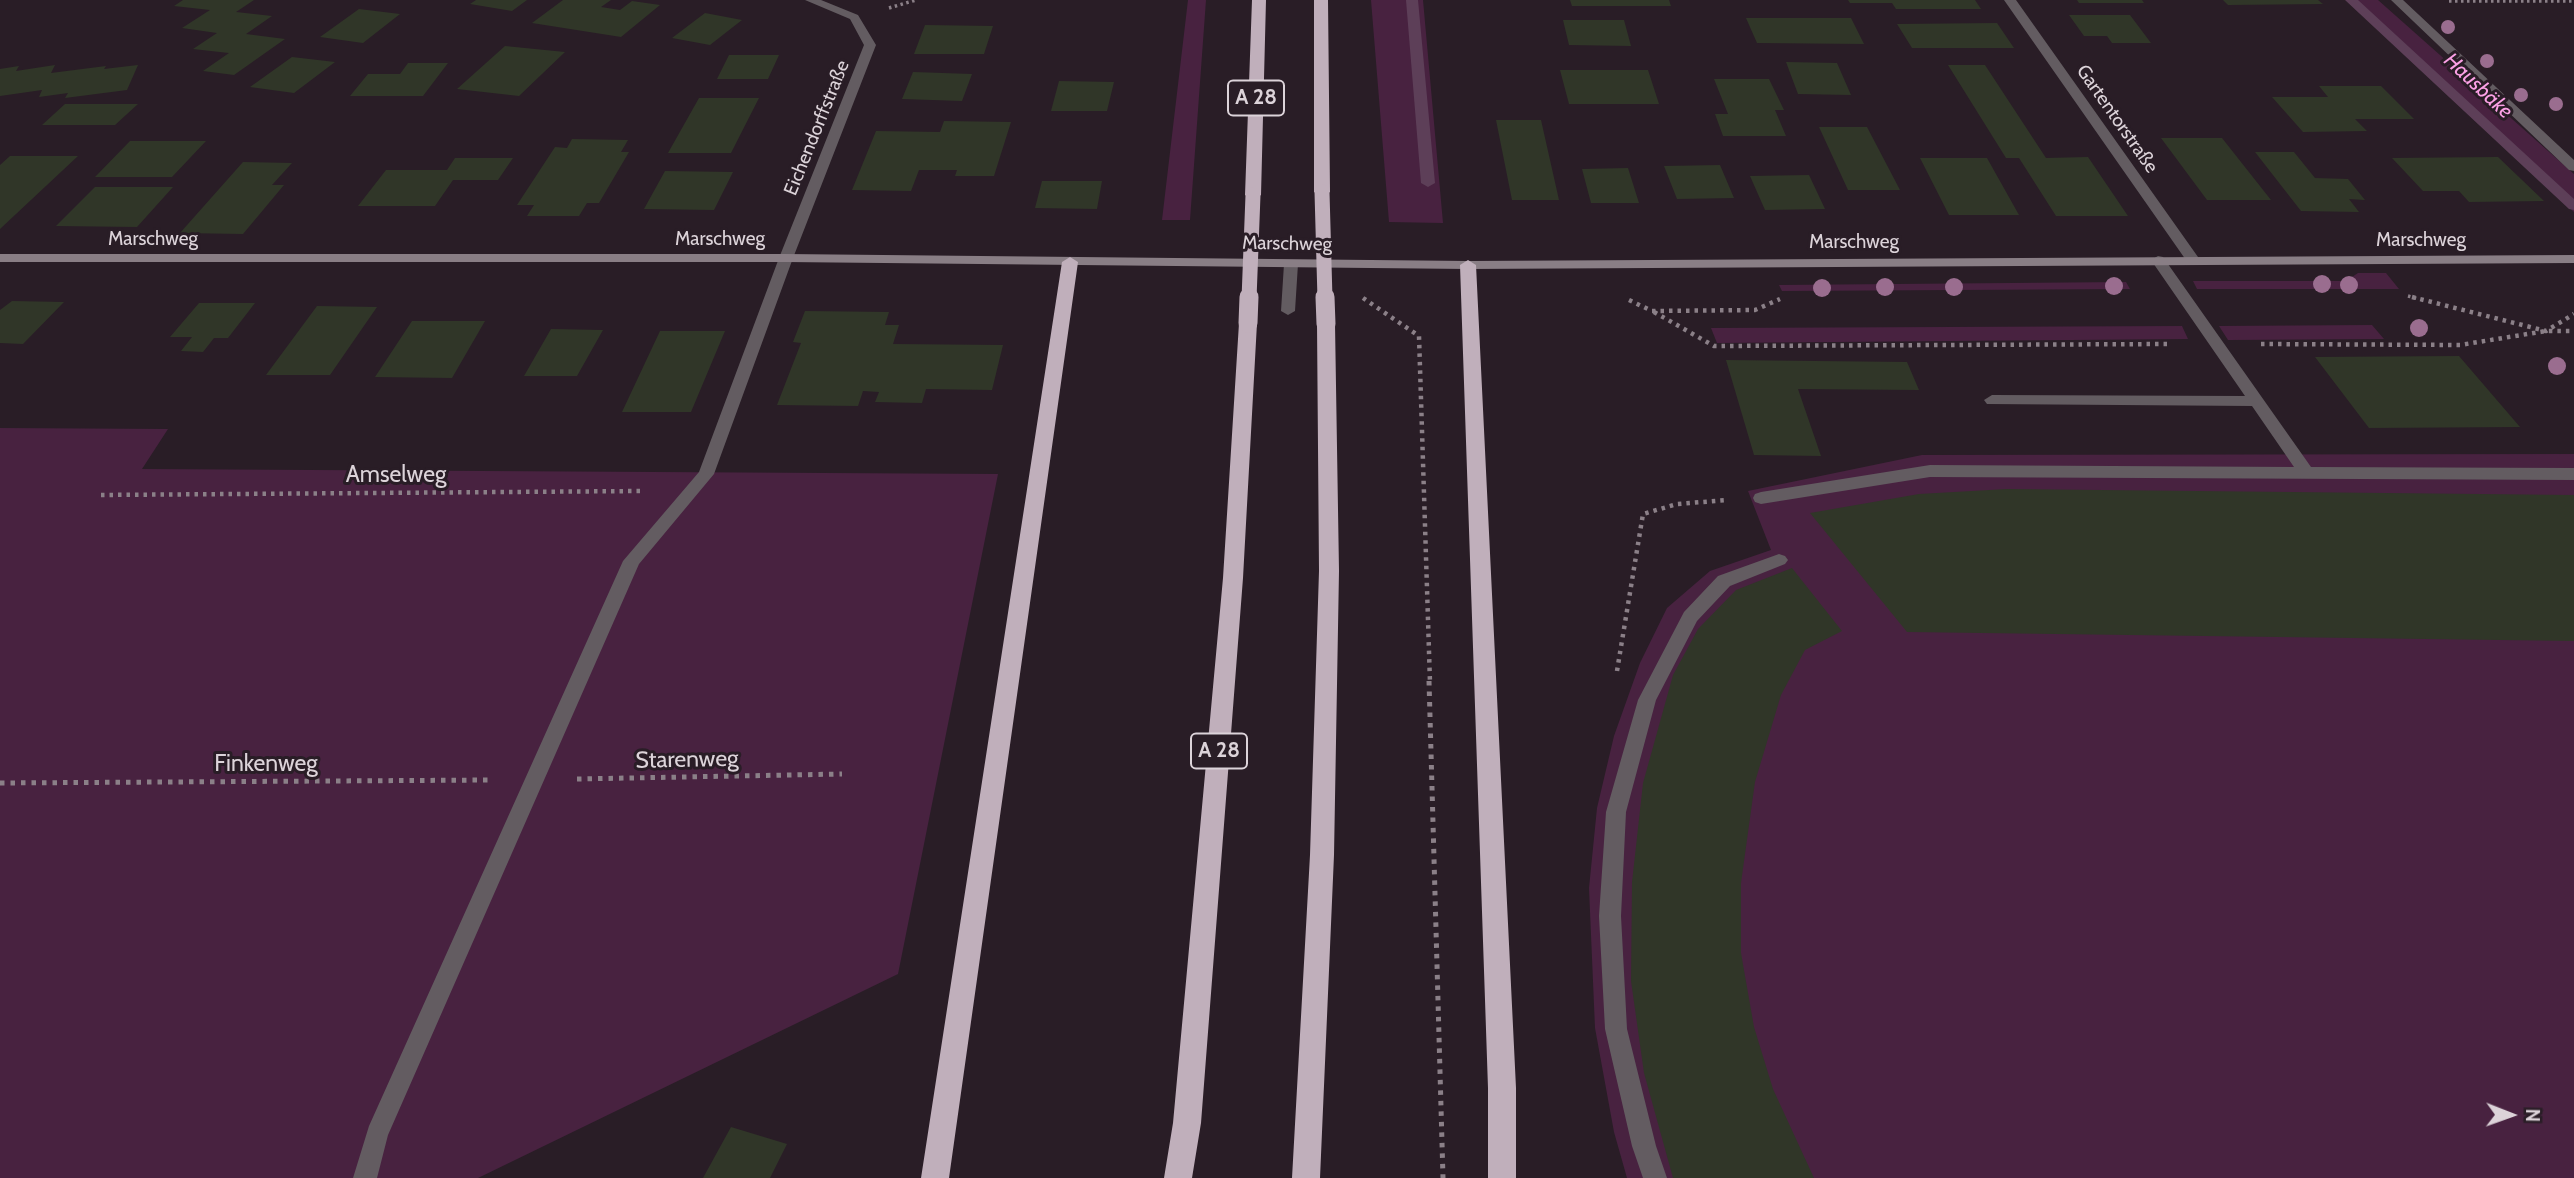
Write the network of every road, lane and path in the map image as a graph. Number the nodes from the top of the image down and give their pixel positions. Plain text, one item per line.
1 (811, 0) edge
2 (1259, 0) edge
3 (1321, 0) edge
4 (2010, 0) edge
5 (2398, 1) edge
6 (2574, 1) edge
7 (2574, 167) edge
8 (0, 258) edge
9 (786, 258) junction
10 (2574, 259) edge
11 (2158, 260) junction
12 (2193, 260) junction
13 (1070, 262) junction
14 (1291, 264) junction
15 (1314, 264) junction
16 (1468, 265) junction
17 (2403, 295) dead end
18 (1288, 311) dead end
19 (1652, 311) dead end
20 (2574, 314) edge
21 (2546, 331) junction
22 (2574, 331) edge
23 (2217, 344) junction
24 (1992, 401) dead end
25 (2256, 401) junction
26 (2307, 473) junction
27 (2574, 474) edge
28 (691, 491) junction
29 (101, 495) dead end
30 (1761, 498) joint
31 (1779, 560) dead end
32 (1616, 677) dead end
33 (842, 774) dead end
34 (532, 780) junction
35 (0, 783) edge
36 (365, 1178) edge
37 (935, 1178) edge
38 (1178, 1178) edge
39 (1306, 1178) edge
40 (1443, 1178) edge
41 (1502, 1178) edge
42 (1655, 1178) edge

1 - 9 street, Eichendorffstraße
2 - 38 highway, A 28, bridge
3 - 39 highway, bridge
4 - 12 street, Gartentorstraße
5 - 6 path
5 - 7 street
8 - 9 street, Marschweg
9 - 13 street, Marschweg
9 - 28 street, Eichendorffstraße
10 - 12 street, Marschweg
11 - 12 street, Marschweg
11 - 16 street, Marschweg
11 - 23 street
13 - 14 street, Marschweg
13 - 37 highway
14 - 15 street, Marschweg
14 - 18 street
15 - 16 street, Marschweg
15 - 40 path
16 - 41 highway
17 - 21 path
19 - 23 path
20 - 21 path
21 - 22 path
21 - 23 path
23 - 25 street
24 - 25 street
25 - 26 street
26 - 27 street
26 - 30 street
28 - 29 path, Amselweg
28 - 34 street, Eichendorffstraße
30 - 32 path
31 - 42 street
33 - 34 path, Starenweg
34 - 35 path, Finkenweg
34 - 36 street, Eichendorffstraße

